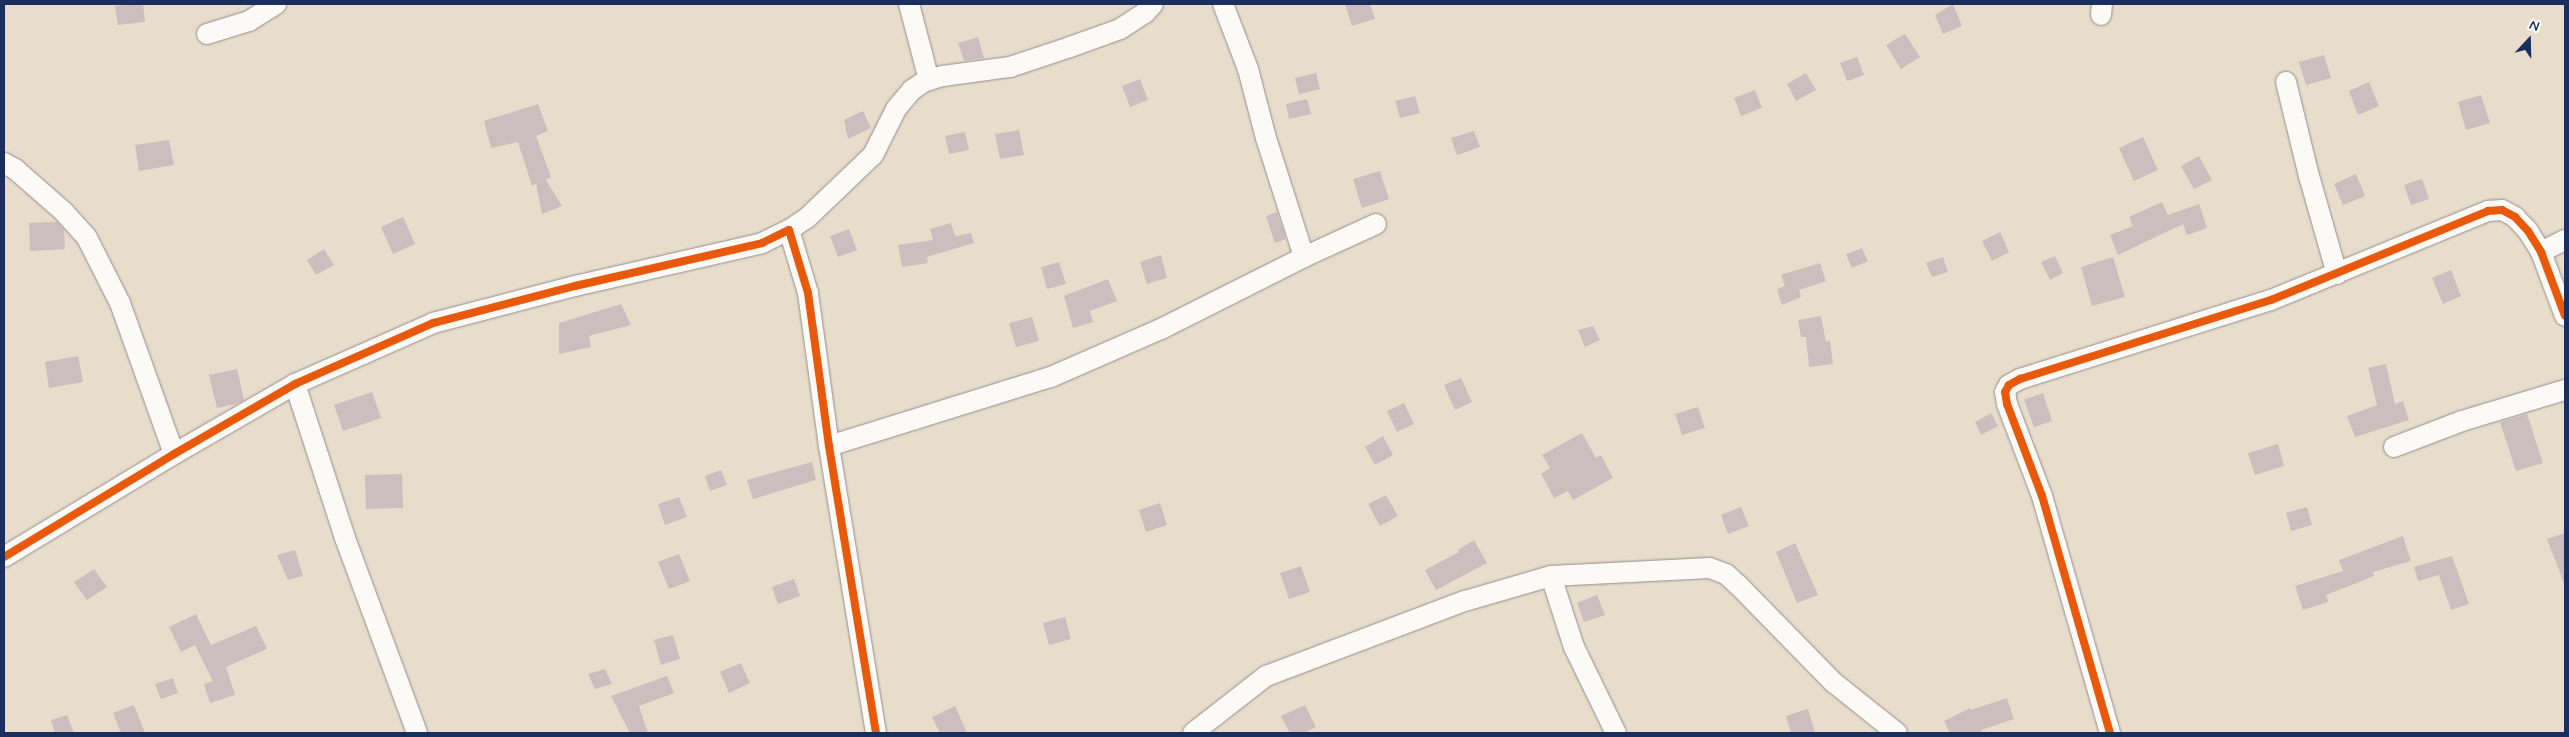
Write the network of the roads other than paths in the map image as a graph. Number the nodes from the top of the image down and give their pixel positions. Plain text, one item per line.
1 (276, 4) edge
2 (909, 4) edge
3 (1153, 4) edge
4 (1223, 4) edge
5 (207, 34) dead end
6 (929, 80) junction
7 (2286, 82) dead end
8 (4, 163) edge
9 (1376, 224) dead end
10 (789, 230) junction
11 (2565, 240) edge
12 (2541, 252) junction
13 (1304, 256) junction
14 (2337, 274) junction
15 (2565, 316) edge
16 (295, 384) junction
17 (2565, 390) edge
18 (829, 446) junction
19 (2394, 446) dead end
20 (174, 454) junction
21 (4, 557) edge
22 (1550, 576) junction
23 (417, 733) edge
24 (876, 733) edge
25 (1193, 733) edge
26 (1616, 733) edge
27 (1897, 733) edge
28 (2110, 733) edge

1 - 5 street
2 - 6 street
3 - 6 street
4 - 13 street
6 - 10 street
7 - 14 street
8 - 20 street
9 - 13 street
10 - 16 street
10 - 18 street
11 - 12 street
12 - 14 street
12 - 15 street
13 - 18 street
14 - 28 street
16 - 20 street
16 - 23 street
17 - 19 street
18 - 24 street
20 - 21 street
22 - 25 street
22 - 26 street
22 - 27 street

